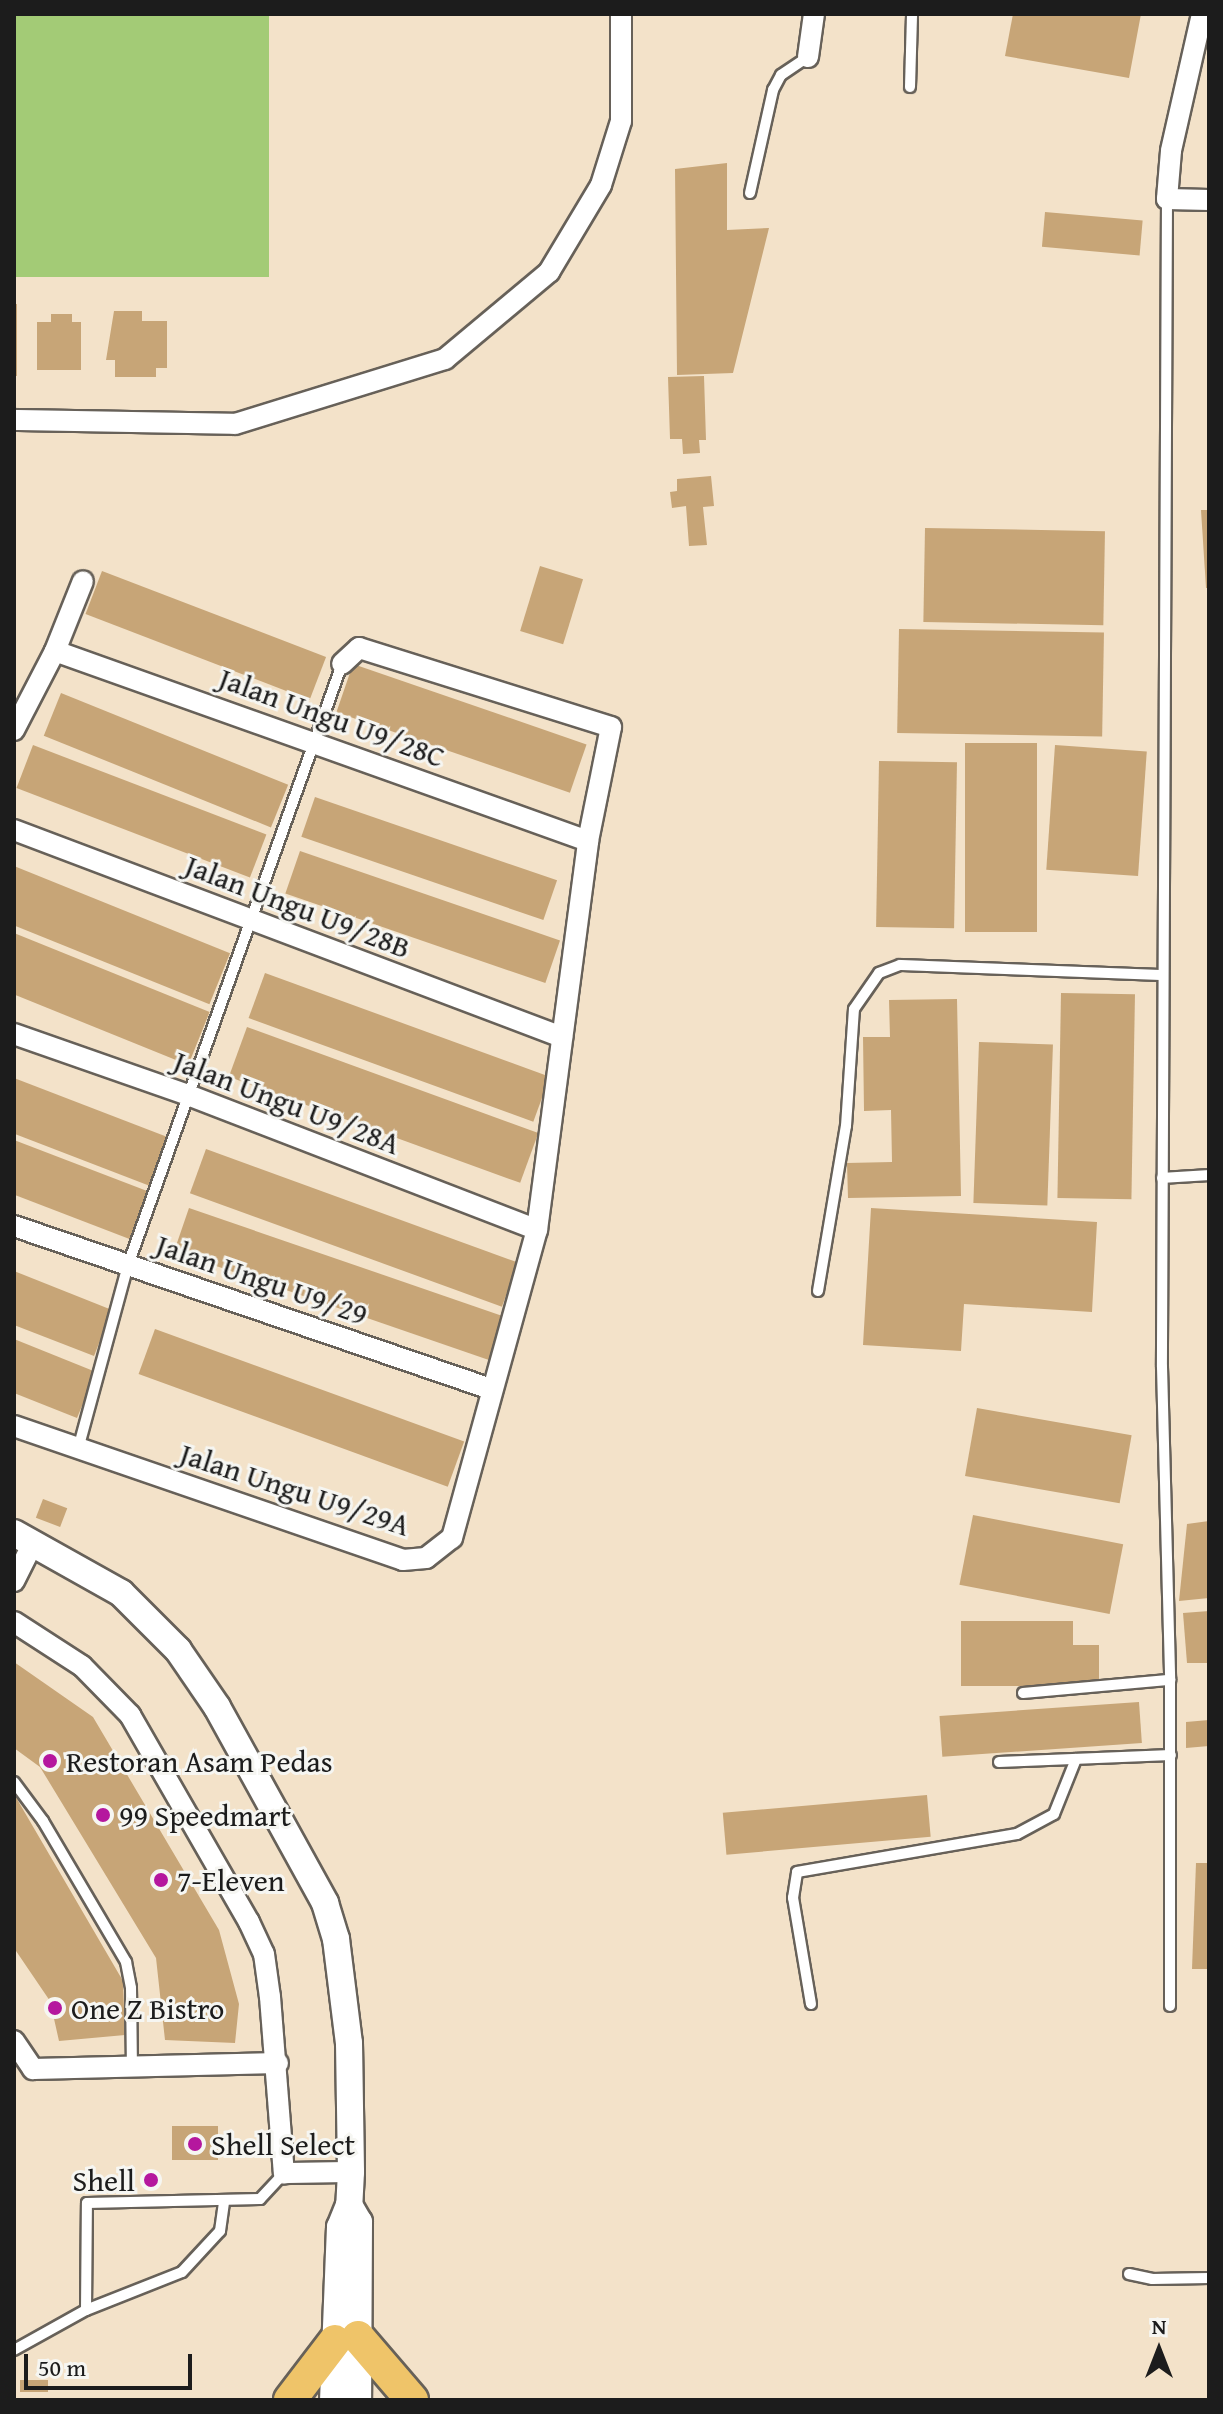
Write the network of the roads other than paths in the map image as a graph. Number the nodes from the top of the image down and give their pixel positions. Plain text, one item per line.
1 (621, 14) edge
2 (814, 14) edge
3 (912, 14) edge
4 (1202, 14) edge
5 (808, 57) joint
6 (910, 87) dead end
7 (750, 193) dead end
8 (1167, 199) junction
9 (1209, 200) edge
10 (14, 420) edge
11 (83, 581) dead end
12 (55, 651) junction
13 (342, 664) joint
14 (14, 730) edge
15 (318, 744) junction
16 (14, 830) edge
17 (588, 841) junction
18 (253, 920) junction
19 (1162, 975) junction
20 (14, 1034) edge
21 (562, 1037) junction
22 (188, 1095) junction
23 (1209, 1175) edge
24 (1162, 1178) junction
25 (14, 1226) edge
26 (537, 1230) junction
27 (128, 1265) junction
28 (818, 1291) dead end
29 (491, 1389) junction
30 (14, 1426) edge
31 (78, 1449) junction
32 (24, 1538) edge
33 (14, 1581) edge
34 (14, 1622) edge
35 (1170, 1680) junction
36 (1023, 1693) dead end
37 (1171, 1755) junction
38 (1076, 1759) junction
39 (999, 1762) dead end
40 (14, 1782) edge
41 (811, 2004) dead end
42 (1170, 2006) dead end
43 (14, 2041) edge
44 (278, 2063) junction
45 (132, 2068) junction
46 (351, 2172) junction
47 (284, 2173) junction
48 (224, 2201) junction
49 (1129, 2274) dead end
50 (1209, 2278) edge
51 (86, 2310) junction
52 (346, 2339) junction
53 (14, 2350) edge
54 (290, 2400) edge
55 (333, 2400) edge
56 (358, 2400) edge
57 (412, 2400) edge

1 - 10 street
2 - 5 street
3 - 6 lane
4 - 8 street
5 - 7 lane
8 - 9 street
8 - 19 lane
11 - 12 street
12 - 14 street
12 - 15 street, Jalan Ungu U9/28C
13 - 15 lane
13 - 17 street, Jalan Ungu U9/29A
15 - 17 street, Jalan Ungu U9/28C
15 - 18 lane
16 - 18 street, Jalan Ungu U9/28B
17 - 21 street, Jalan Ungu U9/29A
18 - 21 street, Jalan Ungu U9/28B
18 - 22 lane
19 - 24 lane
19 - 28 lane
20 - 22 street, Jalan Ungu U9/28A
21 - 26 street, Jalan Ungu U9/29A
22 - 26 street, Jalan Ungu U9/28A
22 - 27 lane
23 - 24 lane
24 - 35 lane
25 - 27 street, Jalan Ungu U9/29
26 - 29 street, Jalan Ungu U9/29A
27 - 29 street, Jalan Ungu U9/29
27 - 31 lane
29 - 31 street, Jalan Ungu U9/29A
30 - 31 street, Jalan Ungu U9/29A
32 - 33 street
32 - 46 street
34 - 44 street
35 - 36 lane
35 - 37 lane
37 - 38 lane
37 - 42 lane
38 - 39 lane
38 - 41 lane
40 - 45 lane
43 - 45 street
44 - 45 street
44 - 47 street
46 - 47 street
46 - 52 street
47 - 48 lane
48 - 51 lane
48 - 51 lane
49 - 50 lane
51 - 53 lane
52 - 54 main road
52 - 55 street
52 - 56 street
52 - 57 main road

